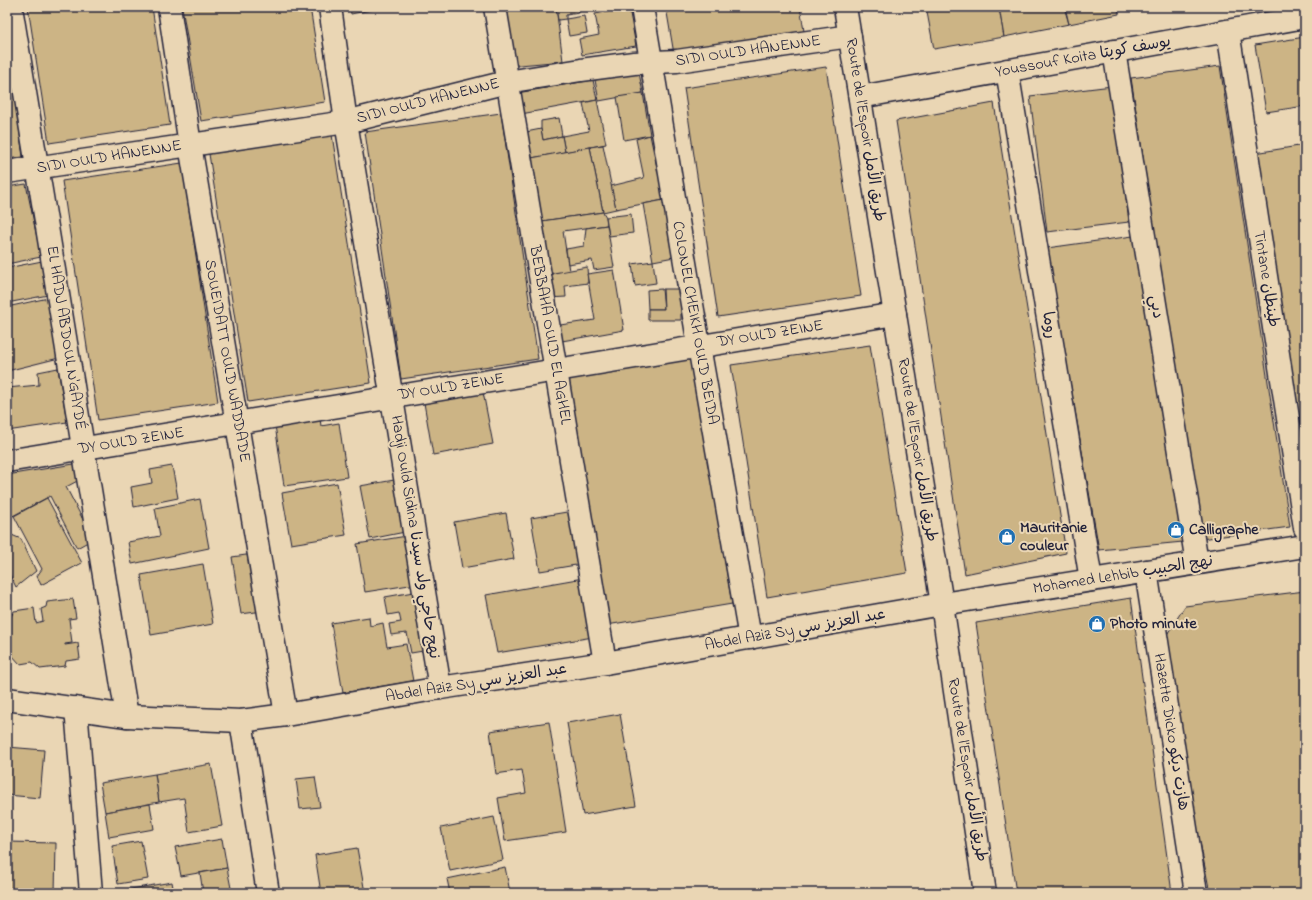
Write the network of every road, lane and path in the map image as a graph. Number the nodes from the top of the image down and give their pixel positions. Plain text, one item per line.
1 (11, 7) edge
2 (169, 7) edge
3 (330, 7) edge
4 (495, 7) edge
5 (642, 7) edge
6 (845, 7) edge
7 (1305, 17) edge
8 (1228, 31) junction
9 (850, 36) junction
10 (1114, 51) junction
11 (651, 63) junction
12 (1006, 70) junction
13 (507, 82) junction
14 (860, 97) junction
15 (346, 122) junction
16 (190, 145) junction
17 (38, 168) junction
18 (7, 172) edge
19 (895, 314) junction
20 (699, 346) junction
21 (555, 370) junction
22 (391, 397) junction
23 (237, 423) junction
24 (84, 448) junction
25 (7, 461) edge
26 (1305, 528) edge
27 (1305, 546) edge
28 (1197, 563) junction
29 (1146, 571) junction
30 (1091, 580) junction
31 (942, 604) junction
32 (750, 638) junction
33 (605, 663) junction
34 (440, 688) junction
35 (7, 699) edge
36 (76, 708) junction
37 (286, 715) junction
38 (127, 716) junction
39 (241, 721) junction
40 (91, 893) edge
41 (268, 893) edge
42 (985, 893) edge
43 (1196, 893) edge

1 - 17 street, EL HADJ ABDOUL N'GAYDÉ
2 - 16 street, SOUEIDATT OULD WADDADE
3 - 15 street, Hadji Ould Sidina نهج حاجي ولد سيدنا
4 - 13 street, BEBBAHA OULD EL AGHEL
5 - 11 street, COLONEL CHEIKH OULD BEIDA
6 - 9 street, Route de l’Espoir طريق الأمل
7 - 8 street, Youssouf Koita يوسف كويتا
8 - 10 street, Youssouf Koita يوسف كويتا
8 - 26 street, Tintane طينطان
9 - 11 street, SIDI OULD HANENNE
9 - 14 street, Route de l’Espoir طريق الأمل
10 - 12 street, Youssouf Koita يوسف كويتا
10 - 28 street, دبي
11 - 13 street, SIDI OULD HANENNE
11 - 20 street, COLONEL CHEIKH OULD BEIDA
12 - 14 street, Youssouf Koita يوسف كويتا
12 - 30 street, روما
13 - 15 street, SIDI OULD HANENNE
13 - 21 street, BEBBAHA OULD EL AGHEL
14 - 19 street, Route de l’Espoir طريق الأمل
15 - 16 street, SIDI OULD HANENNE
15 - 22 street, Hadji Ould Sidina نهج حاجي ولد سيدنا
16 - 17 street, SIDI OULD HANENNE
16 - 23 street, SOUEIDATT OULD WADDADE
17 - 18 street, SIDI OULD HANENNE
17 - 24 street, EL HADJ ABDOUL N'GAYDÉ
19 - 20 street, DY OULD ZEINE
19 - 31 street, Route de l’Espoir طريق الأمل
20 - 21 street, DY OULD ZEINE
20 - 32 street, COLONEL CHEIKH OULD BEIDA
21 - 22 street, DY OULD ZEINE
21 - 33 street, BEBBAHA OULD EL AGHEL
22 - 23 street, DY OULD ZEINE
22 - 34 street, Hadji Ould Sidina نهج حاجي ولد سيدنا
23 - 24 street, DY OULD ZEINE
23 - 37 street, SOUEIDATT OULD WADDADE
24 - 25 street, DY OULD ZEINE
24 - 38 street, EL HADJ ABDOUL N'GAYDÉ
27 - 28 street, Mohamed Lehbib نهج الحبيب
28 - 29 street, Mohamed Lehbib نهج الحبيب
29 - 30 street, Mohamed Lehbib نهج الحبيب
29 - 43 street, Hazette Dicko هازت ديكو
30 - 31 street, Mohamed Lehbib نهج الحبيب
31 - 32 street, Abdel Aziz Sy عبد العزيز سي
31 - 42 street, Route de l’Espoir طريق الأمل
32 - 33 street, Abdel Aziz Sy عبد العزيز سي
33 - 34 street, Abdel Aziz Sy عبد العزيز سي
34 - 37 street, Abdel Aziz Sy عبد العزيز سي
35 - 36 street, Abdel Aziz Sy عبد العزيز سي
36 - 38 street, Abdel Aziz Sy عبد العزيز سي
36 - 40 street
37 - 39 street, Abdel Aziz Sy عبد العزيز سي
38 - 39 street, Abdel Aziz Sy عبد العزيز سي
39 - 41 street

